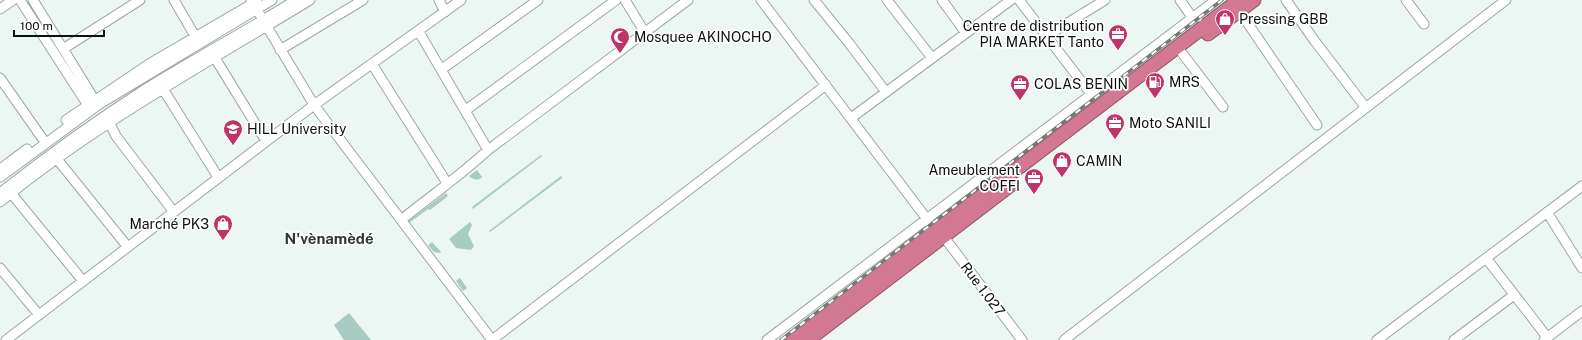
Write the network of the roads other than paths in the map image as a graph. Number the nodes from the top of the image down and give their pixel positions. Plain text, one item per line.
1 (13, 0) edge
2 (20, 0) edge
3 (33, 0) edge
4 (140, 0) edge
5 (174, 0) edge
6 (272, 0) edge
7 (296, 0) edge
8 (310, 0) edge
9 (363, 0) edge
10 (439, 0) edge
11 (461, 0) edge
12 (538, 0) edge
13 (616, 0) edge
14 (625, 0) edge
15 (688, 0) edge
16 (761, 0) edge
17 (814, 0) edge
18 (887, 0) edge
19 (942, 0) edge
20 (1011, 0) edge
21 (1019, 0) edge
22 (1105, 0) edge
23 (1180, 0) edge
24 (1216, 0) edge
25 (1254, 0) edge
26 (1286, 0) edge
27 (1406, 0) edge
28 (1506, 0) edge
29 (254, 3) edge
30 (1239, 6) edge
31 (0, 9) edge
32 (445, 12) junction
33 (1192, 17) junction
34 (264, 24) junction
35 (1424, 24) dead end
36 (1206, 25) junction
37 (419, 32) junction
38 (645, 33) junction
39 (966, 33) junction
40 (195, 36) junction
41 (1048, 36) junction
42 (63, 49) junction
43 (280, 50) junction
44 (1182, 53) junction
45 (215, 58) junction
46 (932, 58) junction
47 (372, 64) junction
48 (442, 69) junction
49 (0, 78) edge
50 (826, 85) junction
51 (163, 89) junction
52 (3, 90) edge
53 (886, 92) junction
54 (1091, 94) junction
55 (93, 105) junction
56 (314, 105) junction
57 (1223, 107) dead end
58 (1366, 108) junction
59 (466, 110) junction
60 (851, 118) junction
61 (106, 123) junction
62 (1317, 125) dead end
63 (42, 138) junction
64 (266, 141) junction
65 (488, 150) junction
66 (57, 159) junction
67 (0, 169) edge
68 (0, 177) edge
69 (218, 177) junction
70 (447, 183) junction
71 (1582, 186) edge
72 (0, 192) edge
73 (11, 193) junction
74 (0, 202) edge
75 (172, 211) junction
76 (1547, 212) junction
77 (927, 218) junction
78 (401, 220) junction
79 (940, 234) junction
80 (127, 246) junction
81 (1486, 258) junction
82 (0, 268) edge
83 (1582, 268) edge
84 (82, 281) junction
85 (1514, 295) junction
86 (1582, 311) edge
87 (39, 315) junction
88 (1546, 339) edge
89 (6, 340) edge
90 (492, 340) edge
91 (767, 340) edge
92 (792, 340) edge
93 (808, 340) edge
94 (1022, 340) edge
95 (1064, 340) edge
96 (1378, 340) edge
97 (1455, 340) edge

1 - 31 street
2 - 55 street
3 - 42 street
4 - 42 street
5 - 40 street
6 - 29 street
7 - 34 street
8 - 34 street
9 - 43 street
10 - 32 street
11 - 32 street
12 - 48 street
13 - 59 street
14 - 38 street
15 - 38 street
16 - 50 street, Rue 1.027
17 - 53 street
18 - 46 street
19 - 39 street
20 - 39 street
21 - 41 street
22 - 41 street
23 - 33 street
24 - 33 street
25 - 30 highway
26 - 58 street
27 - 35 street
28 - 58 street
29 - 34 street
29 - 40 street
29 - 55 street
30 - 36 highway
30 - 44 highway
30 - 62 street
32 - 37 street
33 - 36 street
33 - 54 street
34 - 43 street
34 - 45 street
34 - 61 street
36 - 79 highway
37 - 47 street
37 - 48 street
38 - 65 street
39 - 46 street
40 - 55 street
41 - 54 street
42 - 55 street
43 - 56 street
44 - 57 street
44 - 79 highway
45 - 51 street
45 - 64 street
46 - 53 street
47 - 56 street
47 - 70 street
48 - 59 street
49 - 52 street
50 - 60 street, Rue 1.027
50 - 90 street
51 - 61 street
51 - 69 street
52 - 63 street
53 - 60 street
54 - 77 street
55 - 61 street
55 - 63 street
55 - 68 street
56 - 64 street
56 - 78 street
58 - 95 street
59 - 65 street
60 - 77 street, Rue 1.027
61 - 66 street
61 - 72 street
61 - 75 street
63 - 67 street
64 - 69 street
65 - 70 street
66 - 73 street
66 - 80 street
69 - 75 street
70 - 78 street
71 - 76 street
73 - 74 street
73 - 84 street
75 - 80 street
76 - 81 street
76 - 83 street
77 - 79 street, Rue 1.027
77 - 91 street
78 - 90 street
79 - 92 highway
79 - 93 highway
79 - 94 street, Rue 1.027
80 - 84 street
81 - 85 street
81 - 96 street
82 - 87 street
84 - 87 street
85 - 88 street
85 - 97 street
86 - 88 street
87 - 89 street

